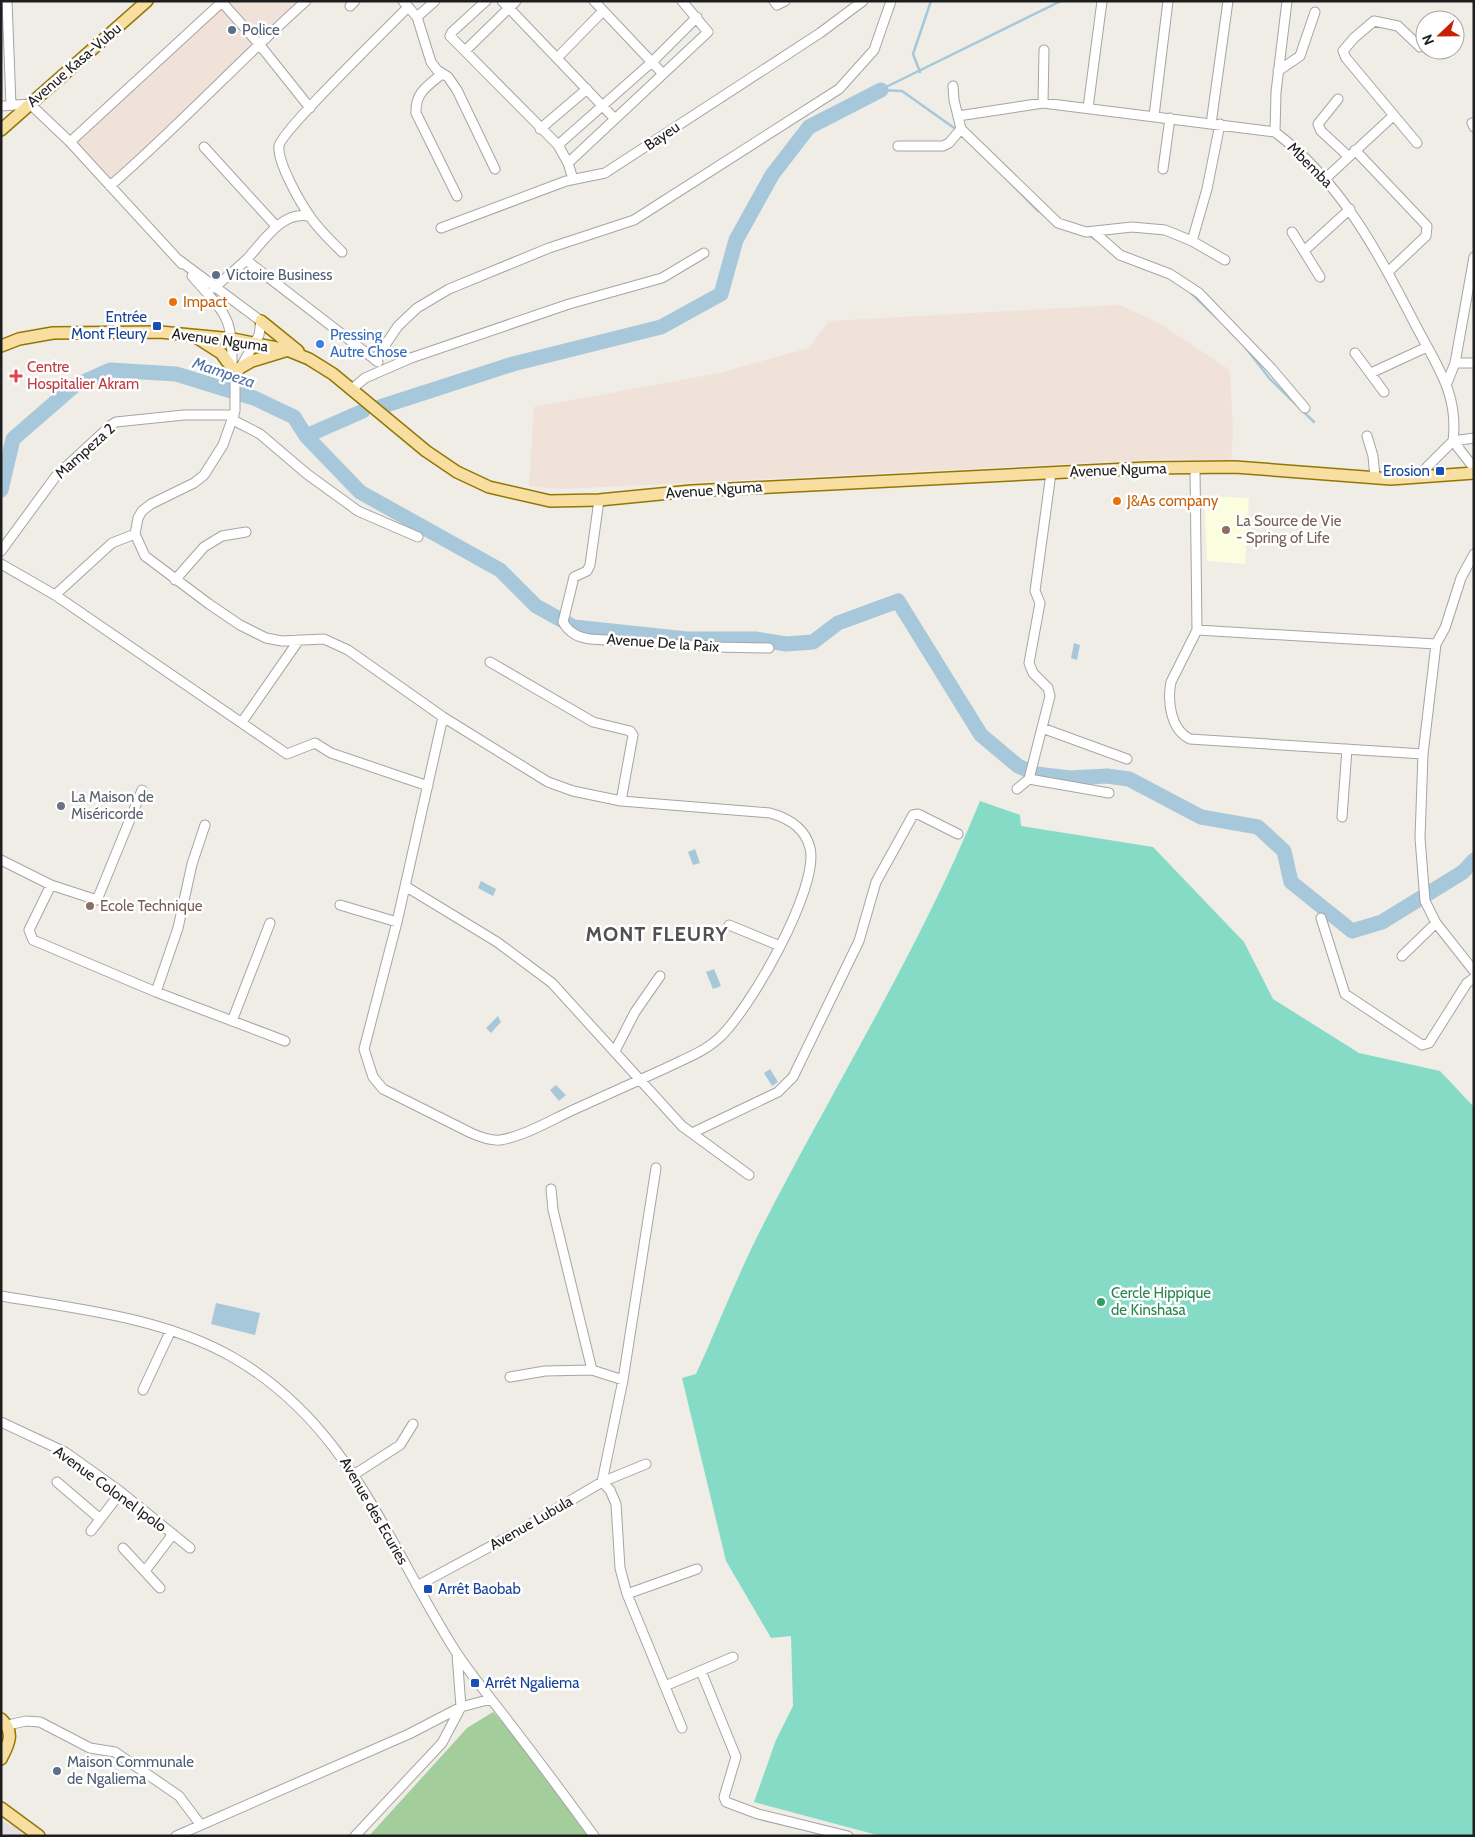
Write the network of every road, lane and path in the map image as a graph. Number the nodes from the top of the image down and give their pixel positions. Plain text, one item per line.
1 (7, 1) edge
2 (306, 1) edge
3 (435, 1) edge
4 (486, 1) edge
5 (502, 1) edge
6 (594, 1) edge
7 (682, 1) edge
8 (774, 1) edge
9 (785, 1) edge
10 (863, 1) edge
11 (891, 1) edge
12 (1102, 1) edge
13 (1168, 1) edge
14 (1228, 1) edge
15 (1287, 1) edge
16 (145, 2) edge
17 (222, 2) edge
18 (405, 4) edge
19 (513, 5) edge
20 (603, 11) junction
21 (1315, 12) dead end
22 (417, 17) junction
23 (697, 17) junction
24 (1415, 42) edge
25 (259, 44) junction
26 (1044, 50) dead end
27 (465, 51) junction
28 (557, 58) junction
29 (652, 62) junction
30 (1278, 71) junction
31 (442, 74) junction
32 (663, 74) junction
33 (954, 86) dead end
34 (586, 89) junction
35 (1338, 99) dead end
36 (1042, 103) junction
37 (30, 104) junction
38 (11, 105) junction
39 (1, 106) edge
40 (602, 106) junction
41 (310, 108) junction
42 (1088, 108) junction
43 (958, 116) junction
44 (1154, 116) junction
45 (1393, 116) junction
46 (1170, 118) junction
47 (614, 120) junction
48 (1215, 124) junction
49 (540, 129) junction
50 (961, 129) junction
51 (1, 130) edge
52 (1275, 132) junction
53 (70, 142) junction
54 (1417, 143) dead end
55 (558, 145) junction
56 (898, 146) dead end
57 (204, 147) dead end
58 (1351, 153) junction
59 (568, 163) junction
60 (496, 169) dead end
61 (1162, 169) dead end
62 (1326, 178) junction
63 (573, 179) junction
64 (110, 186) junction
65 (456, 196) dead end
66 (1350, 209) junction
67 (309, 216) junction
68 (276, 226) junction
69 (441, 228) dead end
70 (1292, 232) dead end
71 (1095, 233) junction
72 (1192, 241) junction
73 (1305, 250) junction
74 (342, 252) dead end
75 (704, 253) dead end
76 (1474, 257) edge
77 (179, 260) junction
78 (246, 260) junction
79 (1225, 260) dead end
80 (1388, 272) junction
81 (1320, 276) dead end
82 (214, 288) junction
83 (261, 322) junction
84 (193, 335) junction
85 (233, 339) junction
86 (255, 343) junction
87 (1, 346) edge
88 (1427, 346) junction
89 (287, 350) junction
90 (1355, 353) dead end
91 (309, 359) junction
92 (375, 360) junction
93 (1474, 362) edge
94 (1455, 363) junction
95 (386, 368) junction
96 (234, 373) junction
97 (1371, 373) junction
98 (1447, 382) junction
99 (352, 389) junction
100 (1384, 392) dead end
101 (1305, 408) dead end
102 (234, 414) junction
103 (1367, 436) dead end
104 (1474, 438) edge
105 (1453, 441) junction
106 (1474, 468) edge
107 (1195, 469) junction
108 (1051, 473) junction
109 (1474, 473) edge
110 (1418, 476) junction
111 (1375, 478) junction
112 (599, 500) junction
113 (246, 532) dead end
114 (135, 534) junction
115 (418, 537) dead end
116 (1, 551) edge
117 (1474, 554) edge
118 (1, 564) edge
119 (175, 580) junction
120 (55, 596) junction
121 (1197, 630) junction
122 (299, 640) junction
123 (1436, 644) junction
124 (769, 648) dead end
125 (490, 662) dead end
126 (443, 718) junction
127 (242, 722) junction
128 (1042, 728) junction
129 (1347, 749) junction
130 (1423, 754) junction
131 (1127, 759) dead end
132 (1029, 776) junction
133 (428, 786) junction
134 (1017, 789) dead end
135 (142, 790) dead end
136 (1109, 793) dead end
137 (621, 801) junction
138 (1342, 818) dead end
139 (205, 825) dead end
140 (958, 834) dead end
141 (1, 860) edge
142 (51, 885) junction
143 (405, 886) junction
144 (340, 905) dead end
145 (1321, 918) dead end
146 (397, 922) junction
147 (270, 923) dead end
148 (1436, 923) junction
149 (729, 925) dead end
150 (780, 946) junction
151 (1402, 956) dead end
152 (1474, 971) edge
153 (660, 976) dead end
154 (1474, 978) edge
155 (156, 992) junction
156 (232, 1021) junction
157 (285, 1041) dead end
158 (614, 1051) junction
159 (641, 1079) junction
160 (692, 1133) junction
161 (656, 1168) dead end
162 (749, 1175) dead end
163 (551, 1189) dead end
164 (1, 1296) edge
165 (171, 1330) junction
166 (592, 1370) junction
167 (510, 1377) dead end
168 (623, 1380) junction
169 (142, 1390) dead end
170 (1, 1422) edge
171 (413, 1424) dead end
172 (646, 1464) dead end
173 (355, 1474) junction
174 (57, 1482) dead end
175 (602, 1482) junction
176 (121, 1492) junction
177 (100, 1518) junction
178 (91, 1531) dead end
179 (173, 1534) junction
180 (123, 1548) dead end
181 (190, 1548) dead end
182 (696, 1569) dead end
183 (145, 1571) junction
184 (417, 1586) junction
185 (160, 1588) dead end
186 (627, 1594) junction
187 (457, 1653) junction
188 (734, 1657) dead end
189 (701, 1671) junction
190 (664, 1686) junction
191 (491, 1699) junction
192 (461, 1707) junction
193 (4, 1722) edge
194 (682, 1728) dead end
195 (1, 1759) edge
196 (1, 1808) edge
197 (200, 1824) junction
198 (40, 1836) edge
199 (176, 1836) edge
200 (355, 1836) edge
201 (594, 1836) edge
202 (848, 1836) edge

1 - 38 street
2 - 25 street
3 - 22 street
4 - 27 street
5 - 19 street
6 - 20 street
7 - 23 street
8 - 9 street
10 - 63 street, Bayeu
11 - 92 street
12 - 42 street
13 - 44 street
14 - 48 street
15 - 30 street
16 - 37 main road, Avenue Kasa-Vubu
17 - 25 street
17 - 53 street
18 - 22 street
18 - 41 street
19 - 27 street
19 - 28 street
20 - 28 street
20 - 29 street
21 - 30 street
22 - 31 street
23 - 29 street
23 - 32 street
24 - 45 street
25 - 41 street
25 - 64 street
26 - 36 street
27 - 49 street
28 - 34 street
29 - 32 street
29 - 40 street
30 - 52 street
31 - 60 street
31 - 65 street
32 - 47 street
33 - 43 street
34 - 40 street
34 - 49 street
35 - 58 street
36 - 42 street, Mbemba
36 - 43 street, Mbemba
37 - 38 street
37 - 51 main road, Avenue Kasa-Vubu
37 - 53 street
38 - 39 street
40 - 47 street
40 - 55 street
41 - 67 street
42 - 44 street, Mbemba
43 - 50 street
44 - 46 street, Mbemba
45 - 54 street
45 - 58 street
46 - 48 street, Mbemba
46 - 61 street
47 - 59 street
48 - 52 street, Mbemba
48 - 72 street
49 - 55 street
50 - 56 street
50 - 71 street
52 - 62 street, Mbemba
53 - 64 street
55 - 59 street
57 - 68 street
58 - 62 street
58 - 80 street
59 - 63 street
62 - 66 street, Mbemba
63 - 69 street, Bayeu
64 - 77 street
66 - 73 street
66 - 80 street, Mbemba
67 - 68 street
67 - 74 street
68 - 78 street
70 - 73 street
71 - 72 street
71 - 101 street
72 - 79 street
73 - 81 street
75 - 95 street
76 - 94 street
77 - 82 street
77 - 85 street
78 - 82 street
78 - 92 street
80 - 88 street, Mbemba
82 - 83 street
83 - 86 street
83 - 91 main road
84 - 85 main road, Avenue Nguma
84 - 87 main road, Avenue Nguma
84 - 96 main road
85 - 86 main road, Avenue Nguma
85 - 96 street
86 - 89 main road, Avenue Nguma
86 - 96 street
88 - 97 street
88 - 98 street, Mbemba
89 - 91 main road, Avenue Nguma
89 - 96 main road
90 - 97 street
91 - 99 main road, Avenue Nguma
92 - 95 street
93 - 94 street
94 - 98 street
95 - 99 street
96 - 102 street
97 - 100 street
98 - 105 street, Mbemba
99 - 112 main road, Avenue Nguma
102 - 114 street
102 - 115 street
102 - 116 street, Mampeza 2
103 - 111 street
104 - 105 street
105 - 106 street
105 - 110 street
107 - 108 main road, Avenue Nguma
107 - 111 main road, Avenue Nguma
107 - 121 street
108 - 112 main road, Avenue Nguma
108 - 128 street
109 - 110 main road, Avenue Nguma
110 - 111 main road, Avenue Nguma
112 - 124 street, Avenue De la Paix
113 - 119 street
114 - 119 street
114 - 120 street
117 - 123 street
118 - 120 street
119 - 122 street
120 - 127 street
121 - 123 street
121 - 129 street
122 - 126 street
122 - 127 street
123 - 130 street
125 - 137 street
126 - 133 street
126 - 137 street
127 - 133 street
128 - 131 street
128 - 132 street
129 - 130 street
129 - 138 street
130 - 148 street
132 - 134 street
132 - 136 street
133 - 143 street
135 - 142 street
137 - 150 street
139 - 155 street
140 - 160 street
141 - 142 street
142 - 155 street
143 - 146 street
143 - 158 street
144 - 146 street
145 - 154 street
146 - 159 street
147 - 156 street
148 - 151 street
148 - 152 street
149 - 150 street
150 - 159 street
153 - 158 street
155 - 156 street
156 - 157 street
158 - 159 street
159 - 160 street
160 - 162 street
161 - 168 street
163 - 166 street
164 - 165 street, Avenue des Ecuries
165 - 169 street
165 - 173 street, Avenue des Ecuries
166 - 167 street
166 - 168 street
168 - 175 street
170 - 176 street, Avenue Colonel Ipolo
171 - 173 street
172 - 175 street, Avenue Lubula
173 - 184 street, Avenue des Ecuries
174 - 177 street
175 - 184 street, Avenue Lubula
175 - 186 street
176 - 177 street
176 - 179 street, Avenue Colonel Ipolo
177 - 178 street
179 - 181 street, Avenue Colonel Ipolo
179 - 183 street
180 - 183 street
182 - 186 street
183 - 185 street
184 - 187 street, Avenue des Ecuries
186 - 190 street
187 - 191 street, Avenue des Ecuries
187 - 192 street
188 - 189 street
189 - 190 street
189 - 202 street
190 - 194 street
191 - 192 street
191 - 201 street, Avenue des Ecuries
192 - 197 street
192 - 200 street
193 - 195 main road
193 - 197 street
196 - 198 main road
197 - 199 street

